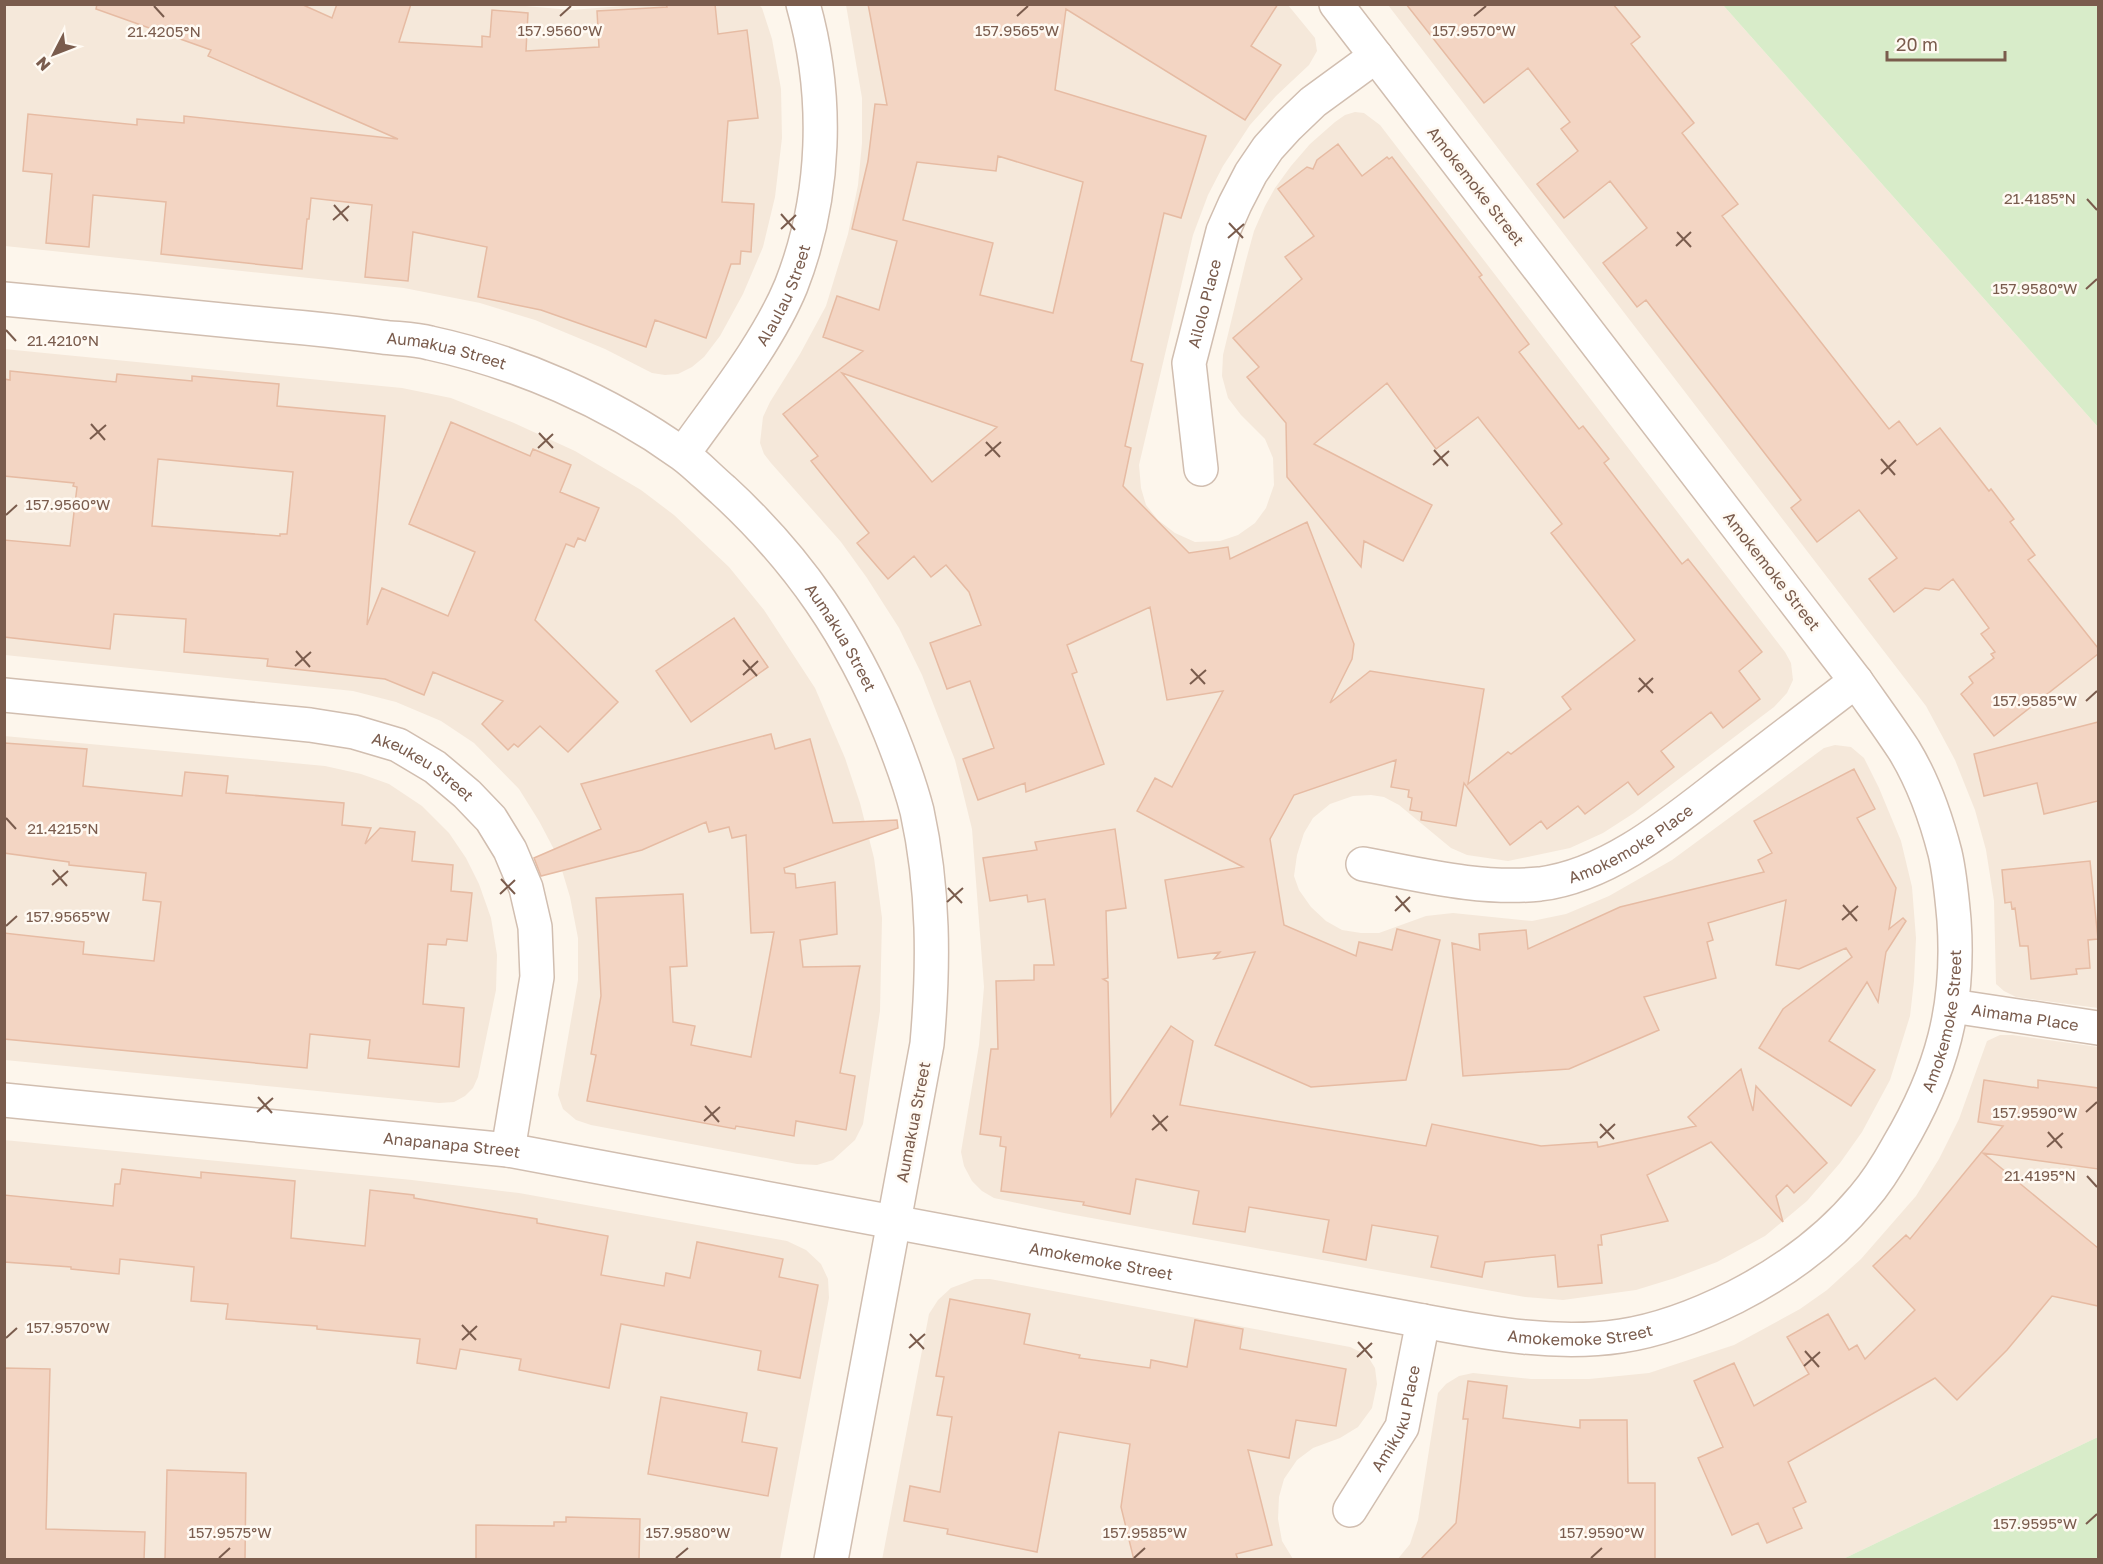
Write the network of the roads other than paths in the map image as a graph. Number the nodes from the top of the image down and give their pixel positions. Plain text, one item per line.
1 (803, 4) edge
2 (1336, 4) edge
3 (1376, 56) junction
4 (4, 299) edge
5 (683, 454) junction
6 (1201, 469) dead end
7 (1856, 681) junction
8 (4, 695) edge
9 (1364, 864) dead end
10 (1952, 1006) junction
11 (2098, 1028) edge
12 (4, 1100) edge
13 (508, 1150) junction
14 (894, 1222) junction
15 (1423, 1321) junction
16 (1350, 1510) dead end
17 (831, 1560) edge

1 - 5 street, Alaulau Street
2 - 3 street, Amokemoke Street
3 - 6 street, Ailolo Place
3 - 7 street, Amokemoke Street
4 - 5 street, Aumakua Street
5 - 14 street, Aumakua Street
7 - 9 street, Amokemoke Place
7 - 10 street, Amokemoke Street
8 - 13 street, Akeukeu Street
10 - 11 street, Aimama Place
10 - 15 street, Amokemoke Street
12 - 13 street, Anapanapa Street
13 - 14 street, Anapanapa Street
14 - 15 street, Amokemoke Street
14 - 17 street, Aumakua Street
15 - 16 street, Amikuku Place

